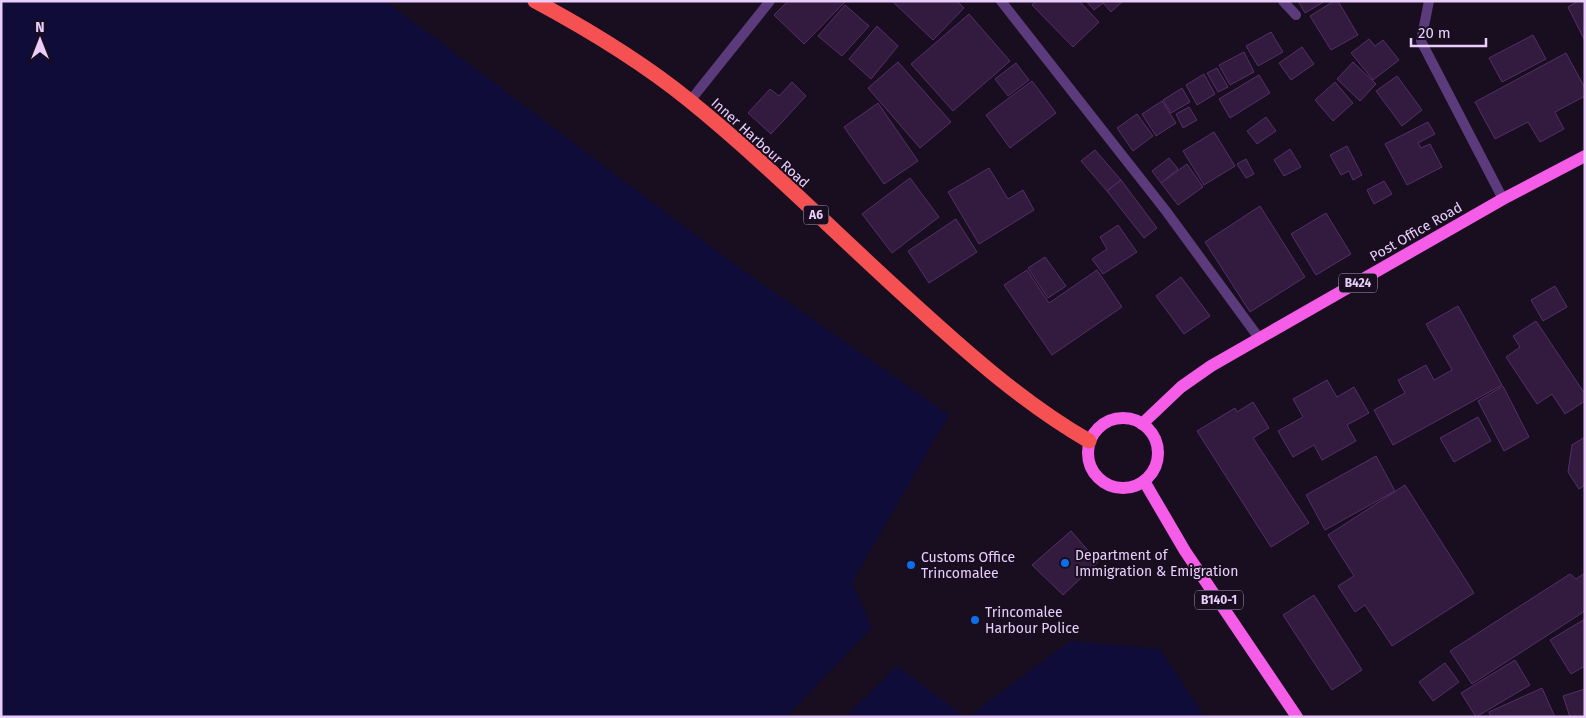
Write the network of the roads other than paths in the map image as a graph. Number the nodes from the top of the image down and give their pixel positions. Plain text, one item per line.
1 (534, 1) edge
2 (770, 1) edge
3 (1001, 1) edge
4 (1283, 1) edge
5 (1429, 1) edge
6 (1296, 15) dead end
7 (690, 101) junction
8 (1585, 156) edge
9 (1503, 200) junction
10 (1259, 338) junction
11 (1142, 424) junction
12 (1089, 441) junction
13 (1144, 481) junction
14 (1297, 717) edge

1 - 7 highway, Inner Harbour Road / A6
2 - 7 street
3 - 10 street
4 - 6 street
5 - 9 street
7 - 12 highway, Inner Harbour Road / A6
8 - 9 main road, Post Office Road / B424
9 - 10 main road, Post Office Road / B424
10 - 11 main road, Post Office Road / B424
11 - 12 main road
11 - 13 main road
12 - 13 main road
13 - 14 main road, B140-1

